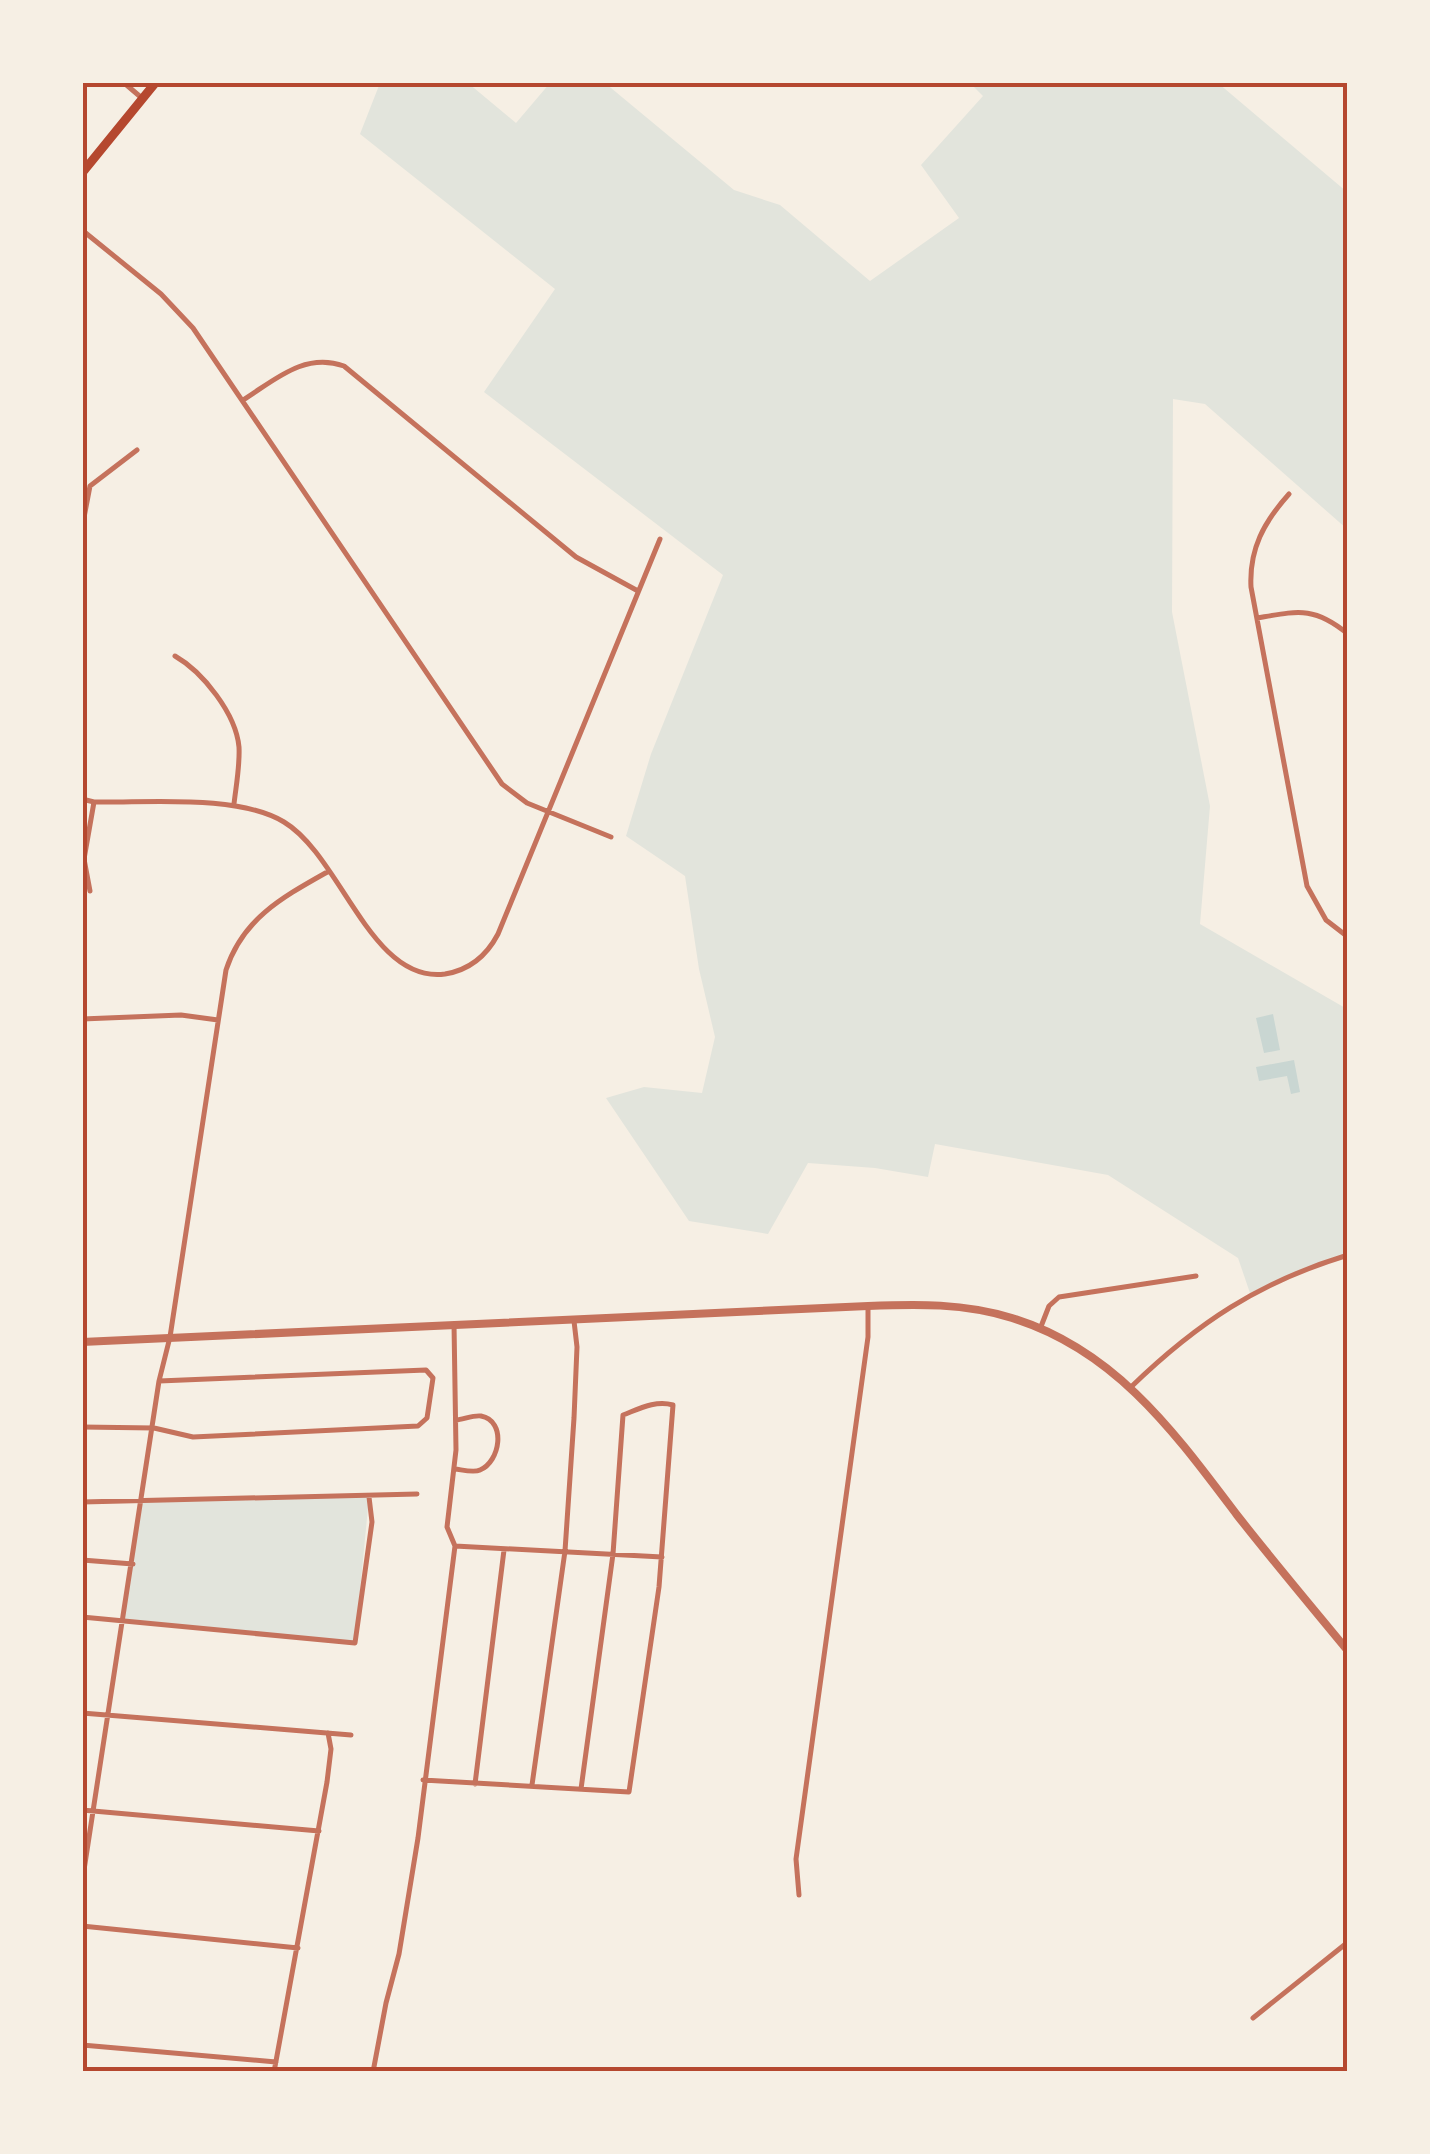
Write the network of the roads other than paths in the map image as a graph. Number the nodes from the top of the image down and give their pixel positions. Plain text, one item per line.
1 (123, 82) edge
2 (156, 82) edge
3 (142, 99) junction
4 (82, 174) edge
5 (82, 230) edge
6 (243, 400) junction
7 (137, 450) dead end
8 (82, 476) edge
9 (90, 486) junction
10 (1289, 494) dead end
11 (82, 528) edge
12 (660, 539) dead end
13 (638, 591) junction
14 (1257, 618) junction
15 (1348, 634) edge
16 (176, 656) dead end
17 (82, 799) edge
18 (94, 802) junction
19 (234, 804) junction
20 (548, 812) junction
21 (610, 837) dead end
22 (329, 870) junction
23 (90, 891) dead end
24 (1348, 937) edge
25 (82, 1019) edge
26 (218, 1020) junction
27 (1348, 1255) edge
28 (1196, 1276) dead end
29 (868, 1306) junction
30 (574, 1318) junction
31 (454, 1323) junction
32 (1040, 1329) junction
33 (170, 1337) junction
34 (82, 1342) edge
35 (158, 1381) junction
36 (1131, 1387) junction
37 (456, 1420) junction
38 (82, 1427) edge
39 (154, 1428) junction
40 (456, 1470) junction
41 (417, 1494) dead end
42 (369, 1497) junction
43 (82, 1502) edge
44 (142, 1502) junction
45 (455, 1546) junction
46 (504, 1550) junction
47 (564, 1551) junction
48 (613, 1554) junction
49 (662, 1557) junction
50 (82, 1560) edge
51 (133, 1564) junction
52 (82, 1616) edge
53 (124, 1620) junction
54 (1348, 1651) edge
55 (82, 1712) edge
56 (109, 1715) junction
57 (328, 1733) junction
58 (351, 1735) dead end
59 (424, 1780) junction
60 (474, 1784) junction
61 (532, 1785) junction
62 (581, 1789) junction
63 (82, 1810) edge
64 (94, 1810) junction
65 (319, 1831) junction
66 (82, 1882) edge
67 (799, 1896) dead end
68 (82, 1926) edge
69 (1348, 1942) edge
70 (298, 1948) junction
71 (1253, 2018) dead end
72 (82, 2045) edge
73 (276, 2062) junction
74 (274, 2072) edge
75 (373, 2072) edge

1 - 3 street
2 - 3 main road
3 - 4 main road
5 - 6 street
6 - 13 street
6 - 20 street
7 - 9 street
8 - 9 street
9 - 11 street
10 - 14 street
12 - 13 street
13 - 20 street
14 - 15 street
14 - 24 street
16 - 19 street
17 - 18 street
18 - 19 street
18 - 23 street
19 - 22 street
20 - 21 street
20 - 22 street
22 - 26 street
25 - 26 street
26 - 33 street
27 - 36 street
28 - 32 street
29 - 30 street
29 - 32 street
29 - 67 street
30 - 31 street
30 - 47 street
31 - 33 street
31 - 37 street
32 - 36 street
33 - 34 street
33 - 35 street
35 - 39 street
35 - 39 street
36 - 54 street
37 - 40 street
37 - 40 street
38 - 39 street
39 - 44 street
40 - 45 street
41 - 42 street
42 - 44 street
42 - 53 street
43 - 44 street
44 - 51 street
45 - 46 street
45 - 59 street
46 - 47 street
46 - 60 street
47 - 48 street
47 - 61 street
48 - 49 street
48 - 49 street
48 - 62 street
49 - 62 street
50 - 51 street
51 - 53 street
52 - 53 street
53 - 56 street
55 - 56 street
56 - 57 street
56 - 64 street
57 - 58 street
57 - 65 street
59 - 60 street
59 - 75 street
60 - 61 street
61 - 62 street
63 - 64 street
64 - 65 street
64 - 66 street
65 - 70 street
68 - 70 street
69 - 71 street
70 - 73 street
72 - 73 street
73 - 74 street

